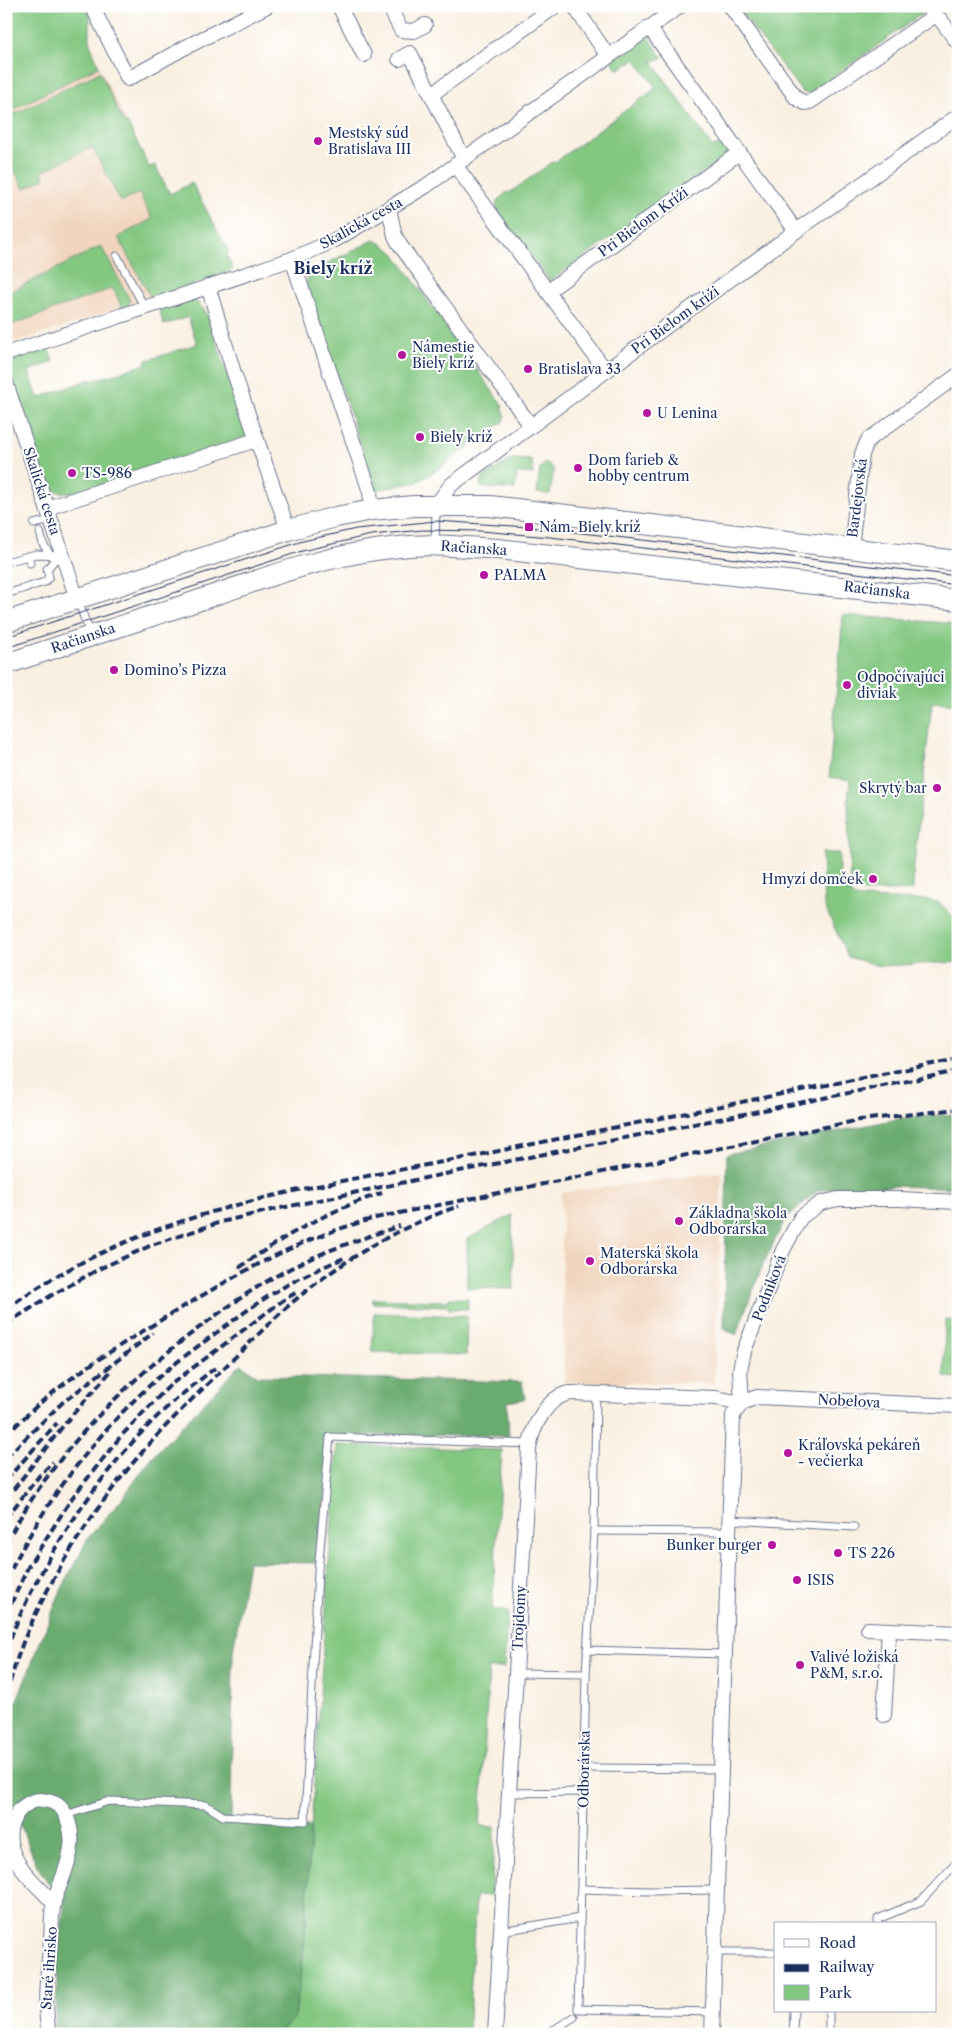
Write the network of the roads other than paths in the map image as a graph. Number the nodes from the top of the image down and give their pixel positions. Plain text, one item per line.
1 (92, 6) edge
2 (267, 6) edge
3 (339, 6) edge
4 (389, 6) edge
5 (574, 6) edge
6 (680, 6) edge
7 (730, 6) edge
8 (553, 8) dead end
9 (425, 24) dead end
10 (649, 27) junction
11 (958, 43) edge
12 (364, 55) dead end
13 (608, 56) junction
14 (399, 59) dead end
15 (432, 94) junction
16 (958, 116) edge
17 (739, 153) junction
18 (460, 162) junction
19 (389, 209) junction
20 (796, 231) junction
21 (117, 256) dead end
22 (292, 258) junction
23 (208, 286) junction
24 (548, 292) junction
25 (145, 308) junction
26 (6, 354) edge
27 (606, 371) junction
28 (958, 375) edge
29 (6, 383) edge
30 (531, 426) junction
31 (256, 440) junction
32 (436, 505) junction
33 (372, 510) junction
34 (49, 514) junction
35 (34, 524) dead end
36 (288, 530) junction
37 (40, 532) dead end
38 (435, 545) junction
39 (851, 548) junction
40 (57, 555) junction
41 (958, 561) edge
42 (6, 562) edge
43 (9, 591) edge
44 (77, 599) junction
45 (958, 600) edge
46 (6, 622) edge
47 (91, 636) junction
48 (6, 664) edge
49 (958, 1202) edge
50 (596, 1394) junction
51 (742, 1403) junction
52 (958, 1406) edge
53 (530, 1444) junction
54 (729, 1526) junction
55 (854, 1526) dead end
56 (594, 1531) junction
57 (868, 1630) dead end
58 (889, 1630) junction
59 (958, 1633) edge
60 (587, 1650) junction
61 (724, 1654) junction
62 (516, 1673) junction
63 (586, 1674) junction
64 (884, 1716) dead end
65 (584, 1768) junction
66 (720, 1769) junction
67 (584, 1792) junction
68 (509, 1793) junction
69 (66, 1815) junction
70 (958, 1860) edge
71 (581, 1889) junction
72 (717, 1890) junction
73 (54, 1903) junction
74 (580, 1918) junction
75 (878, 1922) edge
76 (501, 1931) junction
77 (715, 1952) junction
78 (774, 1952) edge
79 (712, 2012) junction
80 (794, 2012) edge
81 (829, 2012) edge
82 (574, 2017) dead end
83 (49, 2034) edge
84 (495, 2034) edge
85 (502, 2034) edge
86 (547, 2034) edge
87 (712, 2034) edge
88 (793, 2034) edge
89 (829, 2034) edge

1 - 2 street
3 - 12 street
4 - 9 street
5 - 13 street
6 - 10 street, Skalická cesta
7 - 11 street
8 - 15 street
10 - 13 street, Skalická cesta
10 - 17 street
13 - 18 street, Skalická cesta
14 - 15 street
15 - 18 street
16 - 20 street, Pri Bielom kríži
17 - 20 street
17 - 24 street, Pri Bielom Kríži
18 - 19 street, Skalická cesta
18 - 24 street
19 - 22 street, Skalická cesta
19 - 30 street
20 - 27 street, Pri Bielom kríži
21 - 25 lane
22 - 23 street, Skalická cesta
22 - 33 street
23 - 25 street, Skalická cesta
23 - 31 street
24 - 27 street
25 - 26 street, Skalická cesta
27 - 30 street, Pri Bielom kríži
28 - 39 street, Bardejovská
29 - 34 street, Skalická cesta
30 - 32 street
31 - 34 street
31 - 36 street
32 - 33 main road
32 - 38 lane
32 - 39 main road
33 - 36 main road
34 - 35 lane
34 - 40 street, Skalická cesta
36 - 44 main road
37 - 40 lane
38 - 45 main road, Račianska
38 - 47 main road, Račianska
39 - 41 main road
40 - 42 lane
40 - 43 lane
40 - 44 street, Skalická cesta
44 - 46 main road
44 - 47 lane
47 - 48 main road, Račianska
49 - 51 street, Podniková
50 - 51 street, Trojdomy
50 - 53 street, Trojdomy
50 - 56 lane, Odborárska
51 - 52 street, Nobelova
51 - 54 street
53 - 62 street, Trojdomy
53 - 69 lane
54 - 55 lane
54 - 56 lane
54 - 61 street
56 - 60 lane, Odborárska
57 - 58 street
58 - 59 street
58 - 64 street
60 - 61 lane
60 - 63 lane, Odborárska
61 - 66 street
62 - 63 lane
62 - 68 street, Trojdomy
63 - 65 lane, Odborárska
65 - 66 lane
65 - 67 lane, Odborárska
66 - 72 street
67 - 68 lane
67 - 71 lane, Odborárska
68 - 76 street, Trojdomy
69 - 73 street, Staré ihrisko
69 - 73 street
70 - 75 lane
71 - 72 lane
71 - 74 lane, Odborárska
72 - 77 street
73 - 83 street, Staré ihrisko
74 - 76 lane
74 - 79 lane, Odborárska
76 - 84 street, Trojdomy
77 - 78 lane
77 - 79 street
79 - 87 street
80 - 88 lane
81 - 89 lane
82 - 86 lane
84 - 85 lane

